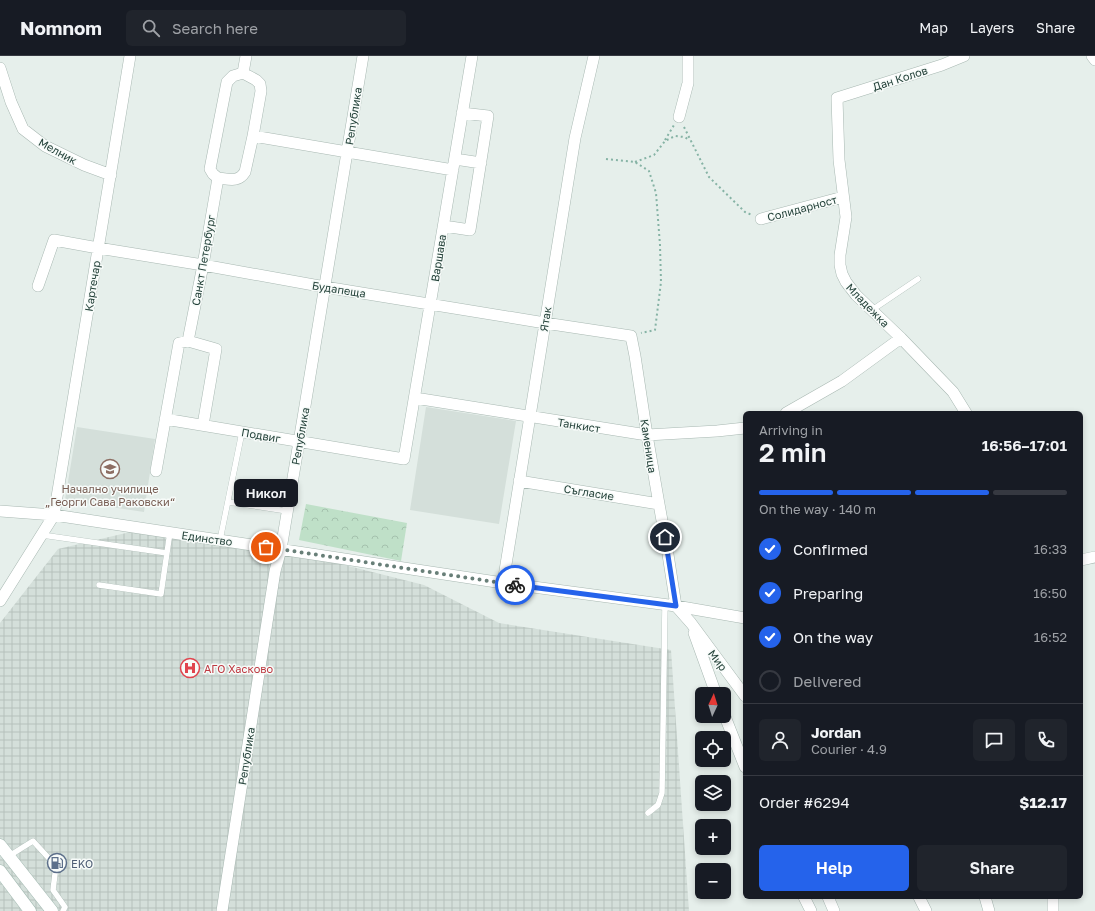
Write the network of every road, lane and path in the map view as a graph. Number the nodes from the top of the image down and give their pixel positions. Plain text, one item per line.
1 (130, 56) edge
2 (246, 56) edge
3 (363, 56) edge
4 (472, 56) edge
5 (594, 56) edge
6 (688, 56) edge
7 (964, 56) edge
8 (1092, 56) edge
9 (1095, 60) edge
10 (0, 68) edge
11 (242, 73) junction
12 (837, 98) joint
13 (462, 112) junction
14 (679, 117) junction
15 (253, 136) junction
16 (690, 140) junction
17 (665, 141) junction
18 (347, 152) junction
19 (606, 159) dead end
20 (635, 162) junction
21 (480, 163) junction
22 (454, 164) junction
23 (110, 175) junction
24 (218, 178) junction
25 (843, 197) junction
26 (761, 219) joint
27 (444, 226) junction
28 (98, 248) junction
29 (203, 265) junction
30 (918, 279) dead end
31 (38, 286) dead end
32 (325, 287) junction
33 (431, 304) junction
34 (872, 310) junction
35 (545, 323) junction
36 (631, 336) junction
37 (901, 338) junction
38 (188, 341) junction
39 (415, 398) junction
40 (790, 411) edge
41 (965, 411) edge
42 (529, 417) junction
43 (165, 419) junction
44 (202, 425) junction
45 (743, 428) edge
46 (242, 432) junction
47 (647, 436) junction
48 (299, 442) junction
49 (404, 459) joint
50 (156, 471) dead end
51 (519, 481) junction
52 (228, 502) junction
53 (658, 504) junction
54 (0, 511) edge
55 (287, 511) junction
56 (54, 515) junction
57 (170, 532) junction
58 (42, 535) junction
59 (220, 540) junction
60 (280, 549) junction
61 (167, 553) junction
62 (1095, 557) edge
63 (1083, 560) edge
64 (503, 583) junction
65 (99, 585) dead end
66 (0, 601) edge
67 (670, 605) junction
68 (743, 618) edge
69 (691, 624) junction
70 (714, 687) edge
71 (743, 693) edge
72 (728, 723) edge
73 (743, 762) edge
74 (648, 813) dead end
75 (0, 845) edge
76 (8, 856) junction
77 (0, 871) edge
78 (805, 899) edge
79 (829, 899) edge
80 (920, 899) edge
81 (986, 899) edge
82 (1053, 899) edge
83 (26, 910) edge
84 (52, 911) edge
85 (63, 911) edge
86 (222, 911) edge
87 (811, 911) edge
88 (834, 911) edge
89 (926, 911) edge
90 (989, 911) edge
91 (1053, 911) edge

1 - 23 street, Картечар
2 - 11 street
3 - 18 street, Република
4 - 13 street, Варшава
5 - 35 street, Ятак
6 - 14 street
7 - 12 street, Дан Колов
8 - 9 street
10 - 23 street, Мелник
11 - 15 street
11 - 24 street
12 - 25 street, Младежка
13 - 21 street
13 - 22 street, Варшава
14 - 16 path
14 - 17 path
15 - 18 street
15 - 24 street
16 - 17 path
16 - 26 path
17 - 20 path
18 - 22 street
18 - 32 street, Република
19 - 20 path
20 - 36 path
21 - 22 street
21 - 27 street
22 - 27 street, Варшава
23 - 28 street, Картечар
24 - 29 street, Санкт Петербург
25 - 26 street, Солидарност
25 - 34 street, Младежка
27 - 33 street, Варшава
28 - 29 street, Будапеща
28 - 31 street, Будапеща
28 - 56 street, Картечар
29 - 32 street, Будапеща
29 - 38 street, Санкт Петербург
30 - 34 lane
32 - 33 street, Будапеща
32 - 48 street, Република
33 - 35 street, Будапеща
33 - 39 street, Варшава
34 - 37 street, Младежка
35 - 36 street, Будапеща
35 - 42 street, Ятак
36 - 47 street, Каменица
37 - 40 street
37 - 41 street, Младежка
38 - 43 street, Санкт Петербург
38 - 44 street
39 - 42 street, Танкист
39 - 49 street, Варшава
42 - 47 street, Танкист
42 - 51 street, Ятак
43 - 44 street, Подвиг
43 - 50 street, Санкт Петербург
44 - 46 street, Подвиг
45 - 47 street, Танкист
46 - 48 street, Подвиг
46 - 52 lane
47 - 53 street, Каменица
48 - 49 street, Подвиг
48 - 55 street, Република
51 - 53 street, Съгласие
51 - 64 street, Ятак
52 - 55 lane
52 - 59 lane
53 - 67 street, Каменица
54 - 56 street, Единство
55 - 60 street, Република
56 - 57 street, Единство
56 - 58 street
57 - 59 street, Единство
57 - 61 lane
58 - 61 lane
58 - 66 street
59 - 60 street, Единство
60 - 64 street, Единство
60 - 86 street, Република
61 - 65 lane
62 - 63 street
64 - 67 street, Единство
67 - 68 street, Единство
67 - 69 street, Мир
67 - 74 lane
69 - 70 street, Мир
69 - 71 street, Мир
72 - 73 street
75 - 76 main road
76 - 84 main road
76 - 85 lane
77 - 83 main road
78 - 87 street
79 - 88 street
80 - 89 street
81 - 90 street
82 - 91 street

